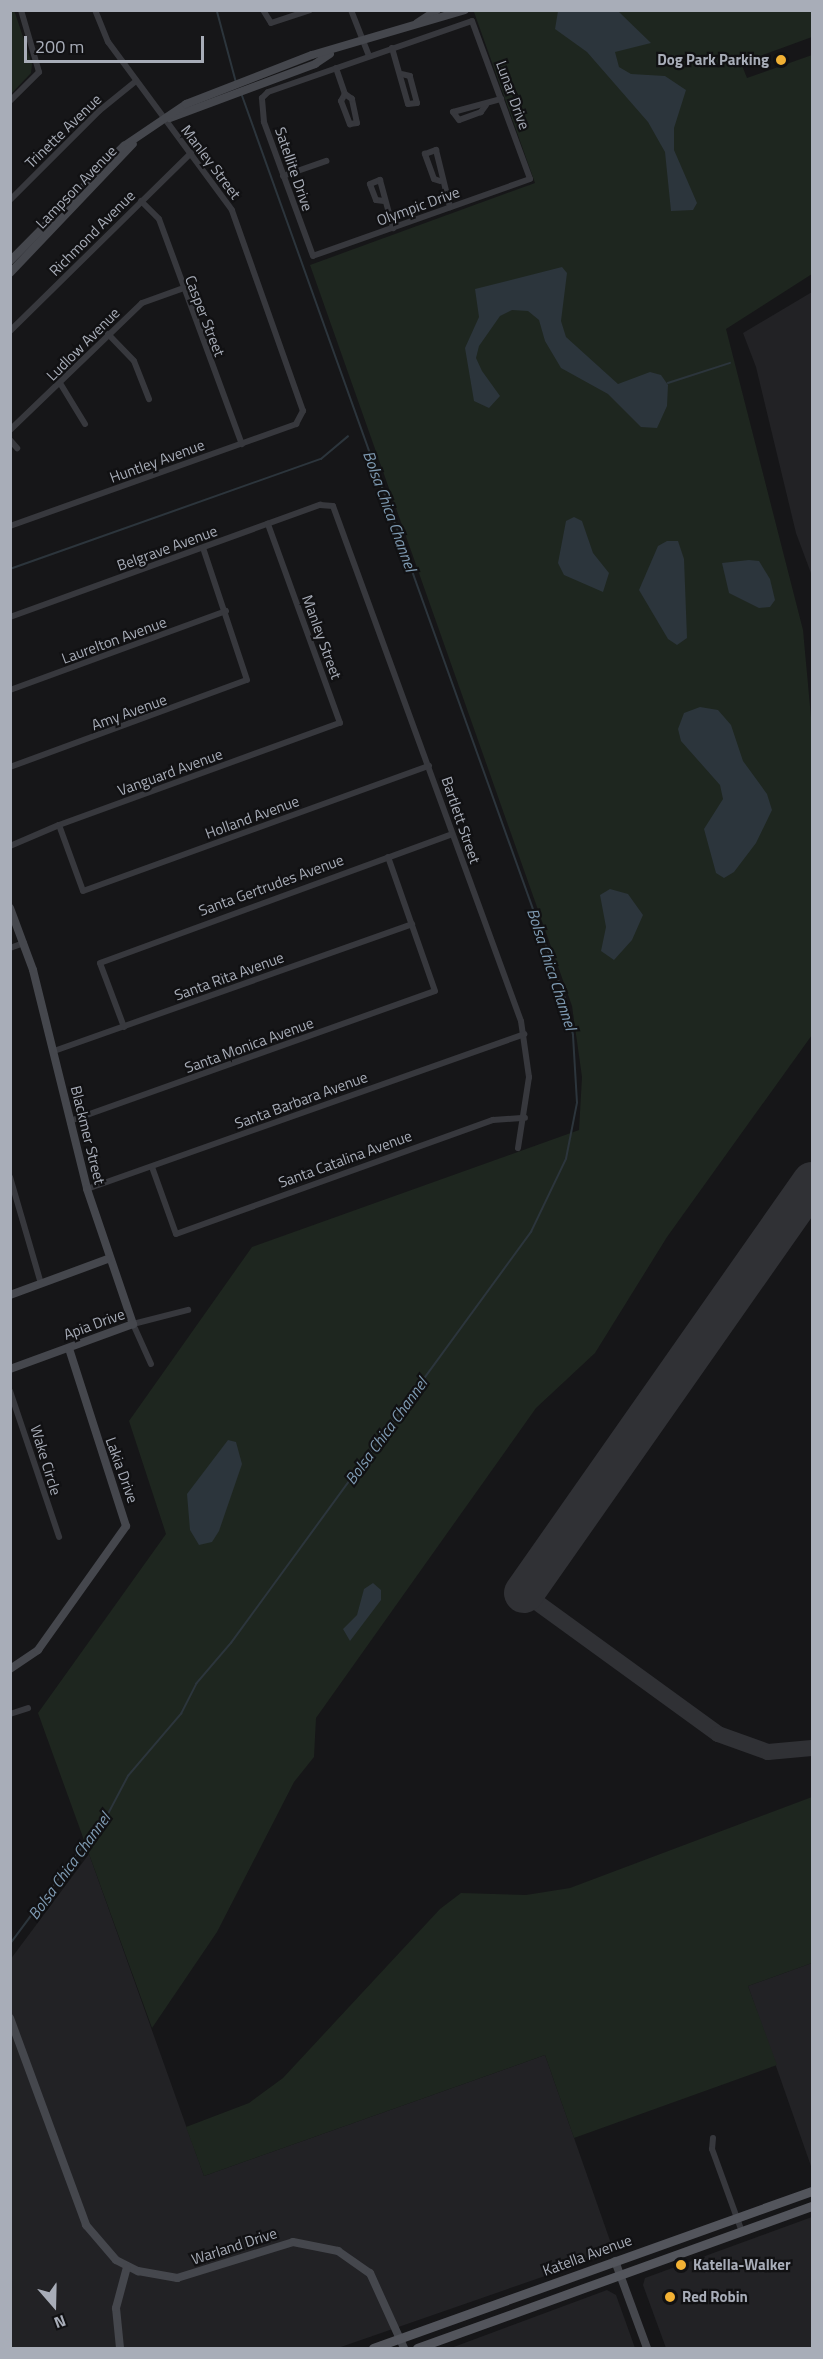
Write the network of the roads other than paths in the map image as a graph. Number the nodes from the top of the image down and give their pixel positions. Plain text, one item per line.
1 (21, 10) edge
2 (94, 10) edge
3 (263, 10) edge
4 (310, 10) edge
5 (351, 10) edge
6 (437, 10) edge
7 (465, 10) edge
8 (417, 23) junction
9 (363, 42) junction
10 (392, 48) junction
11 (369, 56) junction
12 (336, 68) junction
13 (402, 74) junction
14 (136, 81) junction
15 (345, 94) dead end
16 (501, 99) junction
17 (10, 101) edge
18 (486, 105) junction
19 (168, 119) junction
20 (133, 144) junction
21 (191, 153) junction
22 (326, 161) dead end
23 (284, 176) junction
24 (530, 179) joint
25 (440, 181) junction
26 (10, 201) edge
27 (141, 201) junction
28 (384, 201) dead end
29 (450, 207) junction
30 (393, 228) junction
31 (313, 256) joint
32 (10, 261) edge
33 (10, 273) edge
34 (182, 288) junction
35 (10, 331) edge
36 (108, 334) junction
37 (60, 383) junction
38 (149, 399) dead end
39 (303, 411) joint
40 (85, 424) dead end
41 (10, 430) edge
42 (10, 440) edge
43 (242, 444) junction
44 (17, 448) dead end
45 (333, 506) joint
46 (268, 524) junction
47 (10, 526) edge
48 (203, 548) junction
49 (225, 611) junction
50 (10, 617) edge
51 (10, 690) edge
52 (340, 723) joint
53 (429, 766) junction
54 (10, 767) edge
55 (58, 825) junction
56 (453, 834) junction
57 (10, 846) edge
58 (388, 857) junction
59 (10, 908) edge
60 (412, 924) junction
61 (24, 943) junction
62 (10, 948) edge
63 (123, 1027) junction
64 (524, 1034) junction
65 (54, 1052) junction
66 (525, 1118) junction
67 (70, 1121) junction
68 (518, 1148) dead end
69 (152, 1167) junction
70 (10, 1177) edge
71 (87, 1190) junction
72 (108, 1258) junction
73 (41, 1284) junction
74 (10, 1295) edge
75 (188, 1310) dead end
76 (133, 1324) junction
77 (69, 1348) junction
78 (151, 1364) dead end
79 (10, 1369) edge
80 (10, 1391) edge
81 (59, 1537) dead end
82 (10, 1669) edge
83 (28, 1708) dead end
84 (10, 1714) edge
85 (10, 2018) edge
86 (713, 2138) dead end
87 (813, 2192) edge
88 (813, 2206) edge
89 (737, 2218) junction
90 (742, 2232) junction
91 (615, 2261) junction
92 (127, 2267) junction
93 (620, 2275) junction
94 (401, 2338) junction
95 (120, 2349) edge
96 (373, 2349) edge
97 (405, 2349) edge
98 (417, 2349) edge
99 (647, 2349) edge

1 - 17 street
2 - 14 street, Manley Street
3 - 4 street
5 - 9 street
6 - 8 street, Lampson Avenue
7 - 8 street, Lampson Avenue
8 - 9 street, Lampson Avenue
9 - 11 street
9 - 19 street, Lampson Avenue
10 - 11 street
10 - 13 street
10 - 16 street, Lunar Drive
11 - 12 street
12 - 15 street
12 - 23 street, Satellite Drive
13 - 13 street
14 - 19 street, Manley Street
14 - 26 street, Trinette Avenue
16 - 18 street
16 - 24 street, Lunar Drive
18 - 18 street
19 - 20 street, Lampson Avenue
19 - 21 street, Manley Street
20 - 32 street, Lampson Avenue
20 - 33 street, Lampson Avenue
21 - 27 street, Richmond Avenue
21 - 39 street, Manley Street
22 - 23 street
23 - 31 street, Satellite Drive
24 - 29 street, Olympic Drive
25 - 25 street
25 - 29 street
27 - 34 street, Casper Street
27 - 35 street, Richmond Avenue
28 - 30 street
29 - 30 street, Olympic Drive
30 - 31 street, Olympic Drive
34 - 36 street, Ludlow Avenue
34 - 43 street, Casper Street
36 - 37 street, Ludlow Avenue
36 - 38 street
37 - 40 street
37 - 41 street, Ludlow Avenue
39 - 43 street, Huntley Avenue
42 - 44 street
43 - 47 street, Huntley Avenue
45 - 46 street, Belgrave Avenue
45 - 53 street, Bartlett Street
46 - 48 street, Belgrave Avenue
46 - 52 street, Manley Street
48 - 49 street
48 - 50 street, Belgrave Avenue
49 - 51 street, Laurelton Avenue
49 - 54 street, Amy Avenue
52 - 55 street, Vanguard Avenue
53 - 55 street, Holland Avenue
53 - 56 street, Bartlett Street
55 - 57 street, Vanguard Avenue
56 - 58 street, Santa Gertrudes Avenue
56 - 64 street, Bartlett Street
58 - 60 street
58 - 63 street, Santa Gertrudes Avenue
59 - 61 street, Blackmer Street
60 - 63 street, Santa Rita Avenue
60 - 67 street, Santa Monica Avenue
61 - 62 street
61 - 65 street, Blackmer Street
63 - 65 street, Santa Rita Avenue
64 - 66 street, Bartlett Street
64 - 69 street, Santa Barbara Avenue
65 - 67 street, Blackmer Street
66 - 68 street, Bartlett Street
66 - 69 street, Santa Catalina Avenue
67 - 71 street, Blackmer Street
69 - 71 street, Santa Barbara Avenue
70 - 73 street
71 - 72 street, Blackmer Street
72 - 73 street
72 - 76 street, Blackmer Street
73 - 74 street
75 - 76 street, Apia Drive
76 - 77 street, Apia Drive
76 - 78 street, Blackmer Street
77 - 79 street, Apia Drive
77 - 82 street, Lakia Drive
80 - 81 street, Wake Circle
83 - 84 street
85 - 92 street, Warland Drive
86 - 89 street
87 - 89 main road, Katella Avenue
88 - 90 main road, Katella Avenue
89 - 90 street
89 - 91 main road, Katella Avenue
90 - 93 main road, Katella Avenue
91 - 93 street
91 - 94 main road, Katella Avenue
92 - 94 street, Warland Drive
92 - 95 street
93 - 98 main road, Katella Avenue
93 - 99 street
94 - 96 main road, Katella Avenue
94 - 97 street, Warland Drive

